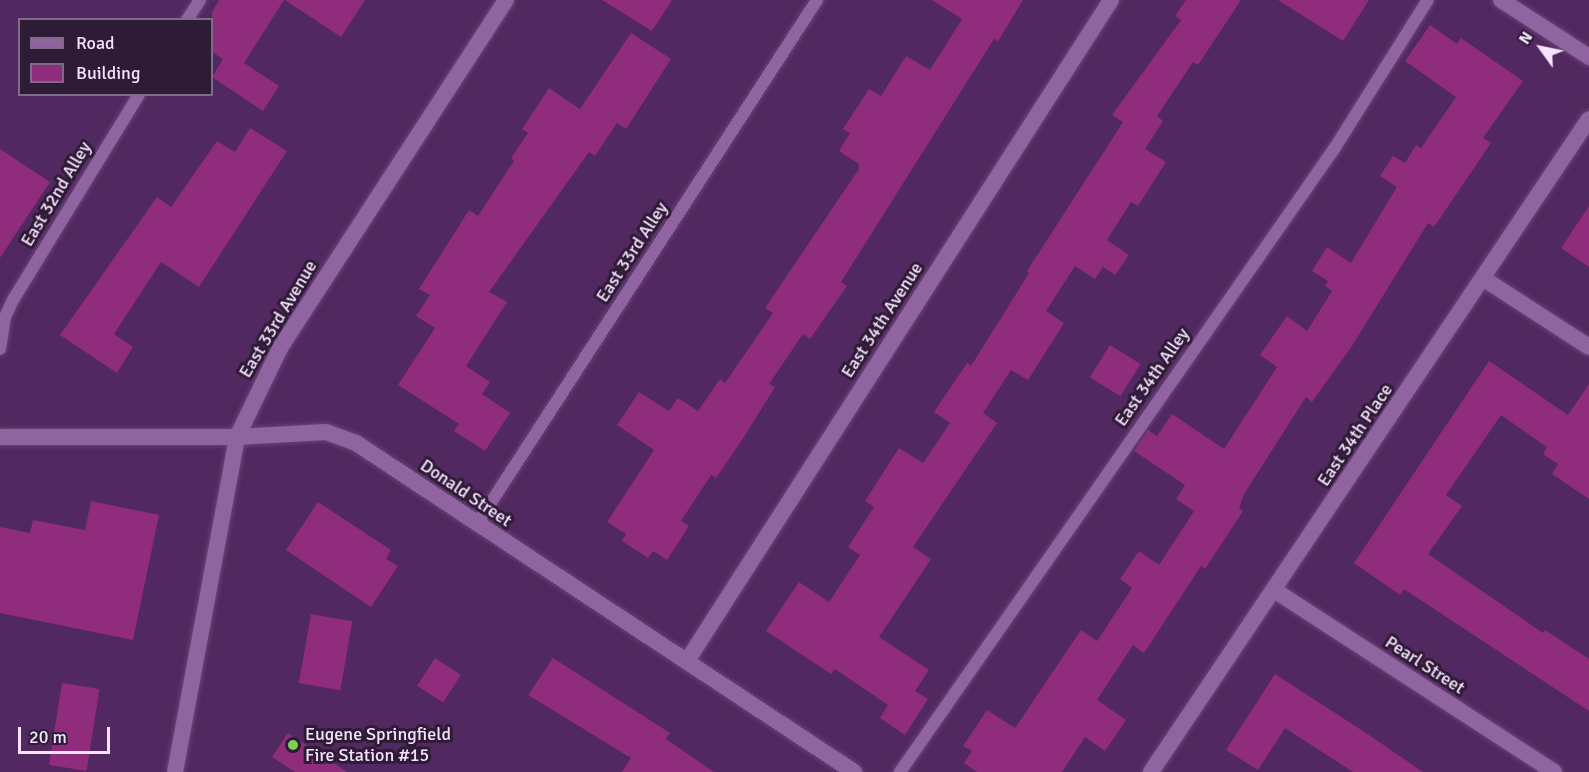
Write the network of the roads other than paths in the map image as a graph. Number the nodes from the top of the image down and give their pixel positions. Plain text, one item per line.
1 (200, 0) edge
2 (506, 0) edge
3 (817, 0) edge
4 (1111, 0) edge
5 (1428, 0) edge
6 (1501, 0) edge
7 (188, 18) edge
8 (1589, 57) edge
9 (138, 96) edge
10 (1589, 119) edge
11 (1484, 279) junction
12 (1589, 347) edge
13 (0, 349) edge
14 (0, 437) edge
15 (237, 437) junction
16 (477, 524) junction
17 (1274, 590) junction
18 (687, 661) junction
19 (175, 772) edge
20 (854, 772) edge
21 (900, 772) edge
22 (1151, 772) edge
23 (1554, 772) edge

1 - 7 lane
2 - 15 street, East 33rd Avenue
3 - 16 lane, East 33rd Alley
4 - 18 street, East 34th Avenue
5 - 21 lane, East 34th Alley
6 - 8 street
9 - 13 lane, East 32nd Alley
10 - 11 street, East 34th Place
11 - 12 street
11 - 17 street, East 34th Place
14 - 15 street, Donald Street
15 - 16 street, Donald Street
15 - 19 street, East 33rd Avenue
16 - 18 street, Donald Street
17 - 22 street, East 34th Place
17 - 23 street, Pearl Street
18 - 20 street, Donald Street

